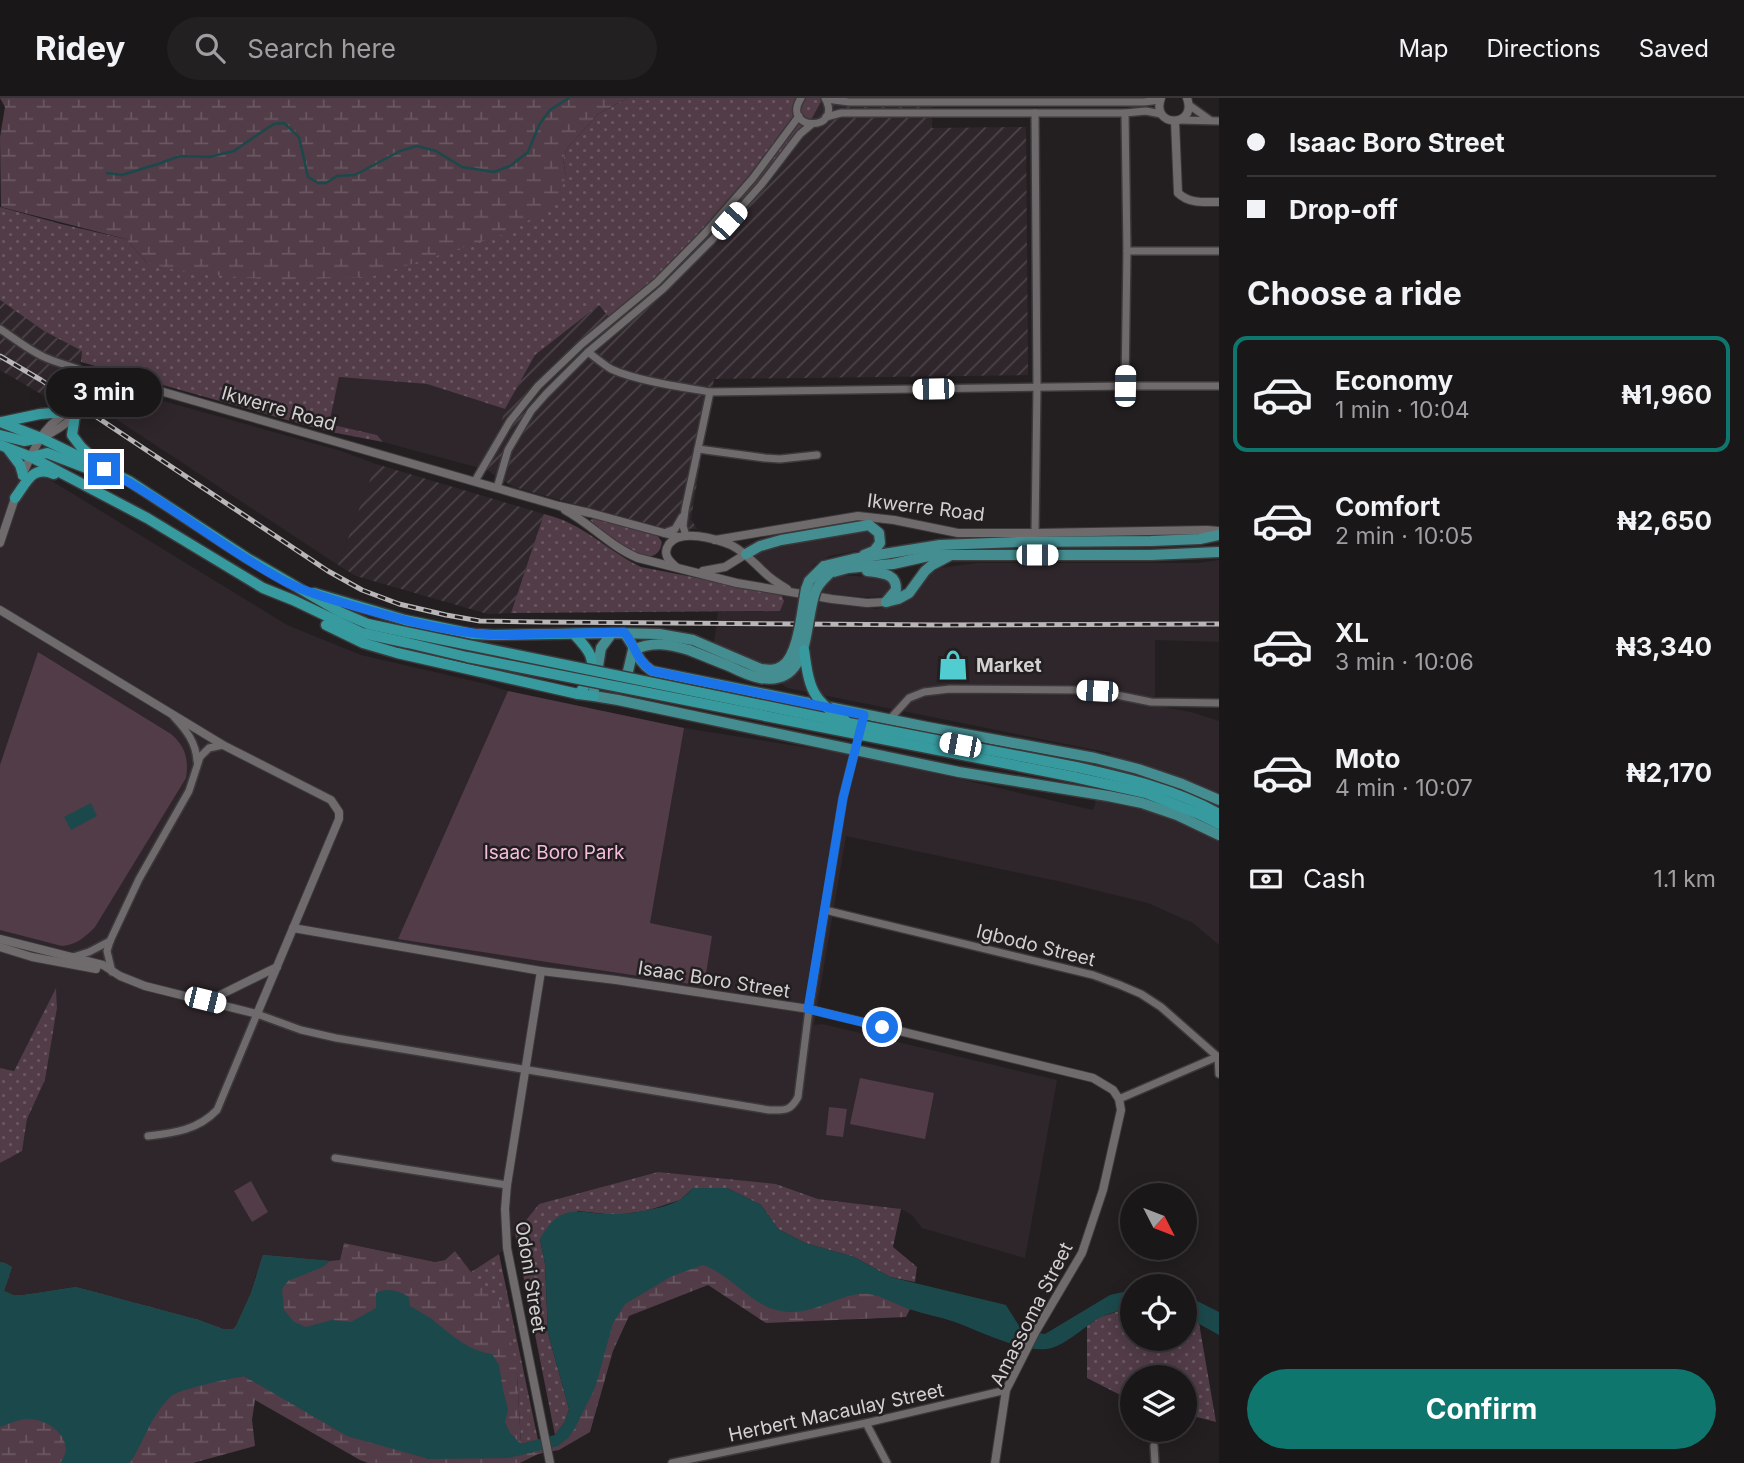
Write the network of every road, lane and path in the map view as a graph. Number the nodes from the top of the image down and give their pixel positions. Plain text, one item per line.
1 (801, 98) edge
2 (827, 99) edge
3 (1161, 99) edge
4 (846, 100) edge
5 (944, 100) edge
6 (1128, 100) edge
7 (1035, 101) edge
8 (1188, 101) edge
9 (1035, 113) junction
10 (1125, 113) junction
11 (1161, 114) junction
12 (799, 116) junction
13 (826, 117) junction
14 (1177, 121) junction
15 (1210, 121) junction
16 (1219, 121) edge
17 (812, 124) junction
18 (1219, 202) edge
19 (1127, 251) junction
20 (1219, 251) edge
21 (0, 329) edge
22 (588, 352) junction
23 (101, 384) junction
24 (1125, 386) junction
25 (1219, 386) edge
26 (1037, 387) junction
27 (710, 392) junction
28 (73, 411) junction
29 (0, 422) edge
30 (0, 435) edge
31 (41, 438) junction
32 (3, 446) edge
33 (698, 449) junction
34 (817, 455) dead end
35 (31, 457) junction
36 (104, 469) junction
37 (23, 475) junction
38 (129, 481) junction
39 (475, 481) junction
40 (79, 482) junction
41 (497, 488) junction
42 (15, 498) junction
43 (559, 506) junction
44 (685, 510) junction
45 (1108, 532) junction
46 (664, 533) junction
47 (1035, 533) junction
48 (1219, 533) edge
49 (682, 536) junction
50 (715, 540) junction
51 (1117, 541) junction
52 (1151, 541) junction
53 (0, 542) edge
54 (1219, 552) edge
55 (746, 554) junction
56 (955, 554) junction
57 (1151, 555) junction
58 (851, 564) junction
59 (676, 567) junction
60 (827, 569) junction
61 (693, 571) junction
62 (288, 583) junction
63 (263, 588) junction
64 (789, 591) junction
65 (886, 602) junction
66 (0, 610) edge
67 (624, 632) junction
68 (612, 633) junction
69 (574, 634) junction
70 (409, 638) junction
71 (691, 645) junction
72 (804, 649) junction
73 (634, 650) junction
74 (578, 694) junction
75 (594, 696) junction
76 (618, 700) junction
77 (1219, 703) edge
78 (171, 714) junction
79 (864, 715) junction
80 (889, 720) junction
81 (854, 724) junction
82 (223, 744) junction
83 (855, 750) junction
84 (197, 766) junction
85 (1075, 772) junction
86 (1219, 800) edge
87 (1219, 814) edge
88 (1219, 824) edge
89 (1219, 835) edge
90 (825, 910) junction
91 (293, 928) junction
92 (0, 939) edge
93 (110, 941) junction
94 (0, 947) edge
95 (69, 958) junction
96 (277, 967) junction
97 (541, 971) junction
98 (112, 972) junction
99 (205, 1000) junction
100 (808, 1009) junction
101 (257, 1014) junction
102 (1218, 1057) edge
103 (525, 1070) junction
104 (1219, 1074) edge
105 (1119, 1100) junction
106 (148, 1136) dead end
107 (335, 1158) dead end
108 (507, 1185) junction
109 (1006, 1390) junction
110 (866, 1423) junction
111 (1154, 1446) dead end
112 (719, 1453) junction
113 (550, 1459) edge
114 (672, 1463) edge
115 (721, 1463) edge
116 (887, 1463) edge
117 (995, 1463) edge
118 (1156, 1463) edge

1 - 12 street
2 - 4 street
2 - 13 street
3 - 6 street
3 - 11 street
4 - 5 street
5 - 7 street
6 - 7 street
8 - 14 street
8 - 15 street
9 - 10 street
9 - 13 street
9 - 26 street
10 - 11 street
10 - 19 street
11 - 14 street
12 - 17 street
12 - 39 street
13 - 17 street
14 - 15 street
14 - 18 street
15 - 16 street
17 - 22 street
19 - 20 street
19 - 24 street
21 - 23 street
22 - 27 street
22 - 41 street
23 - 28 street
23 - 39 street, Ikwerre Road
24 - 25 street
24 - 26 street
26 - 27 street
26 - 47 street
27 - 33 street
28 - 29 highway
28 - 31 street
28 - 36 highway
29 - 31 highway
30 - 31 highway
31 - 35 street
31 - 36 highway
32 - 35 highway
32 - 37 highway
33 - 34 street
33 - 44 street
35 - 37 street
35 - 38 highway
35 - 40 highway
36 - 38 highway
37 - 42 street
38 - 62 highway
39 - 41 street, Ikwerre Road
40 - 42 highway
40 - 63 highway
41 - 43 street, Ikwerre Road
42 - 53 street
43 - 46 street, Ikwerre Road
43 - 59 street, Ikwerre Road
44 - 46 street
44 - 49 street
45 - 47 street, Ikwerre Road
45 - 48 street, Ikwerre Road
45 - 51 main road
46 - 49 street, Ikwerre Road
47 - 50 street, Ikwerre Road
48 - 52 main road
49 - 50 street, Ikwerre Road
49 - 59 street
50 - 55 street, Ikwerre Road
51 - 52 main road
51 - 58 main road
52 - 57 main road
54 - 57 main road
55 - 58 main road
55 - 61 street
55 - 64 street, Ikwerre Road
56 - 57 main road
56 - 58 main road
56 - 65 main road
58 - 60 main road
58 - 65 main road
59 - 61 street, Ikwerre Road
60 - 71 main road, bridge
60 - 72 main road, bridge
61 - 64 street, Ikwerre Road
62 - 69 highway
62 - 70 highway
63 - 70 highway
63 - 74 highway
64 - 65 street, Ikwerre Road
66 - 78 street
67 - 68 main road
67 - 71 main road
67 - 73 main road
68 - 69 highway
68 - 75 main road
69 - 74 highway
70 - 81 highway, bridge
70 - 85 highway, bridge
71 - 72 main road, bridge
71 - 73 main road
72 - 81 highway, bridge
73 - 76 main road
73 - 79 main road
74 - 75 highway
75 - 76 main road
76 - 83 main road
77 - 80 street
78 - 82 street
78 - 84 street
79 - 80 main road
79 - 83 main road
80 - 86 main road
81 - 85 highway, bridge
82 - 84 street
82 - 91 street
83 - 89 main road
83 - 90 street
84 - 93 street
85 - 87 highway
85 - 88 highway
90 - 100 street
90 - 102 street, Igbodo Street
91 - 96 street
91 - 97 street, Isaac Boro Street
92 - 95 street
93 - 95 street
93 - 98 street
94 - 98 street
95 - 98 street
96 - 99 street
96 - 101 street
97 - 100 street, Isaac Boro Street
97 - 103 street, Odoni Street
98 - 99 street
99 - 101 street
100 - 103 street
100 - 105 street, Isaac Boro Street
101 - 103 street
101 - 106 street
102 - 104 street
102 - 105 street
103 - 108 street, Odoni Street
105 - 109 street, Amassoma Street
107 - 108 street
108 - 113 street, Odoni Street
109 - 110 street, Herbert Macaulay Street
109 - 117 street, Amassoma Street
110 - 112 street, Herbert Macaulay Street
110 - 116 street
111 - 118 street
112 - 114 street, Herbert Macaulay Street
112 - 115 street

